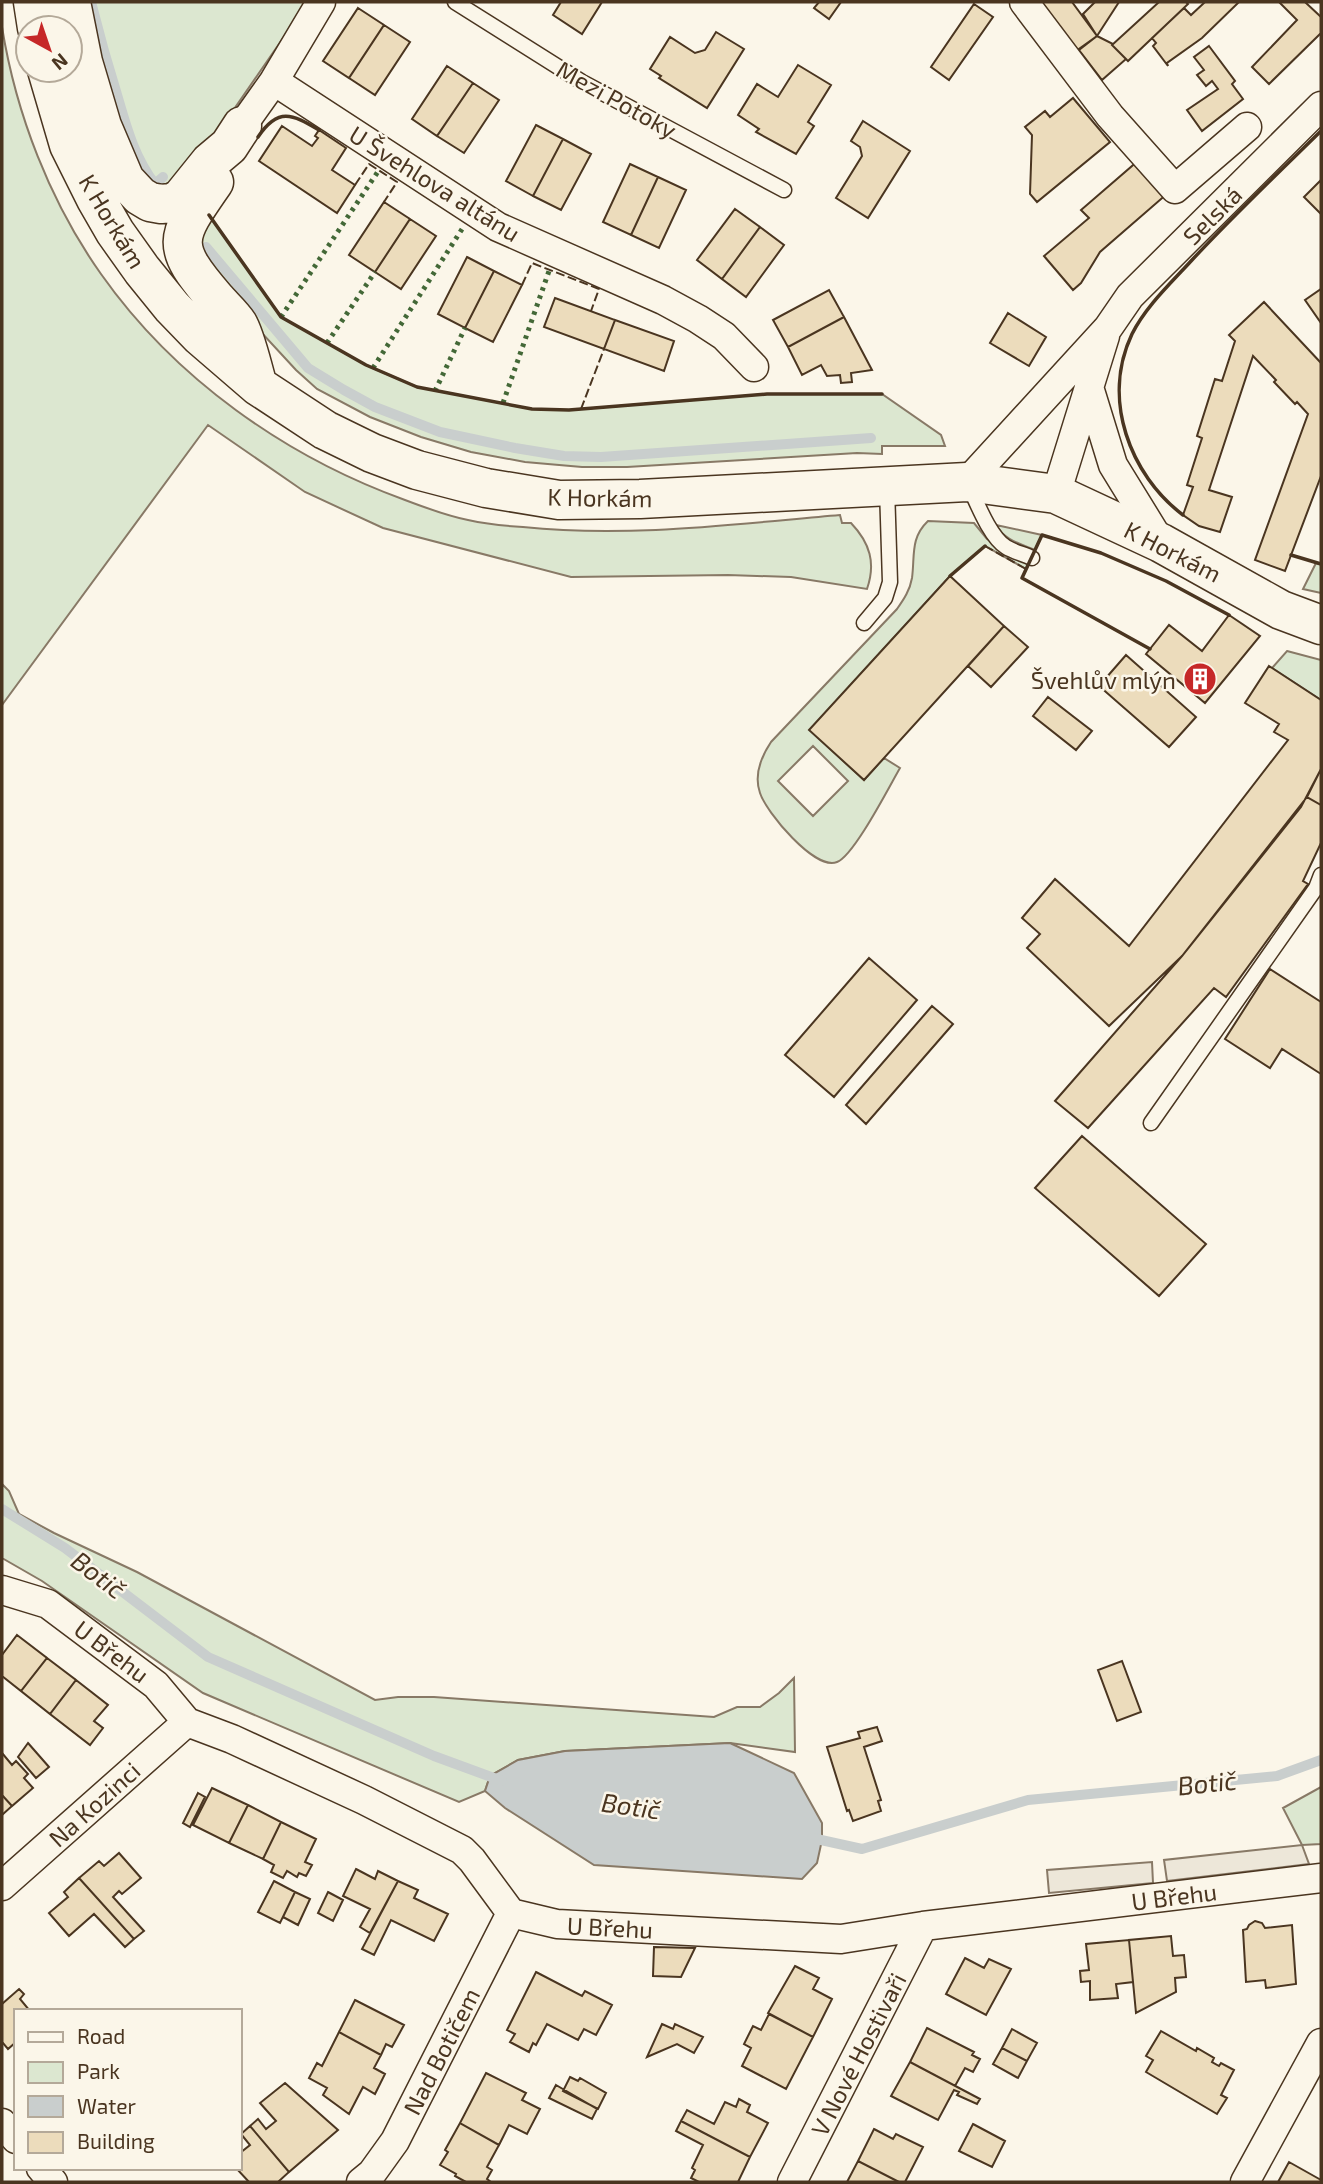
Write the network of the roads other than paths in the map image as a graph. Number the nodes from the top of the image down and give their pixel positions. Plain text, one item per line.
1 (71, 2) edge
2 (321, 2) edge
3 (455, 2) edge
4 (1024, 2) edge
5 (274, 81) junction
6 (51, 84) edge
7 (1321, 106) edge
8 (1247, 127) dead end
9 (236, 136) junction
10 (784, 190) dead end
11 (1108, 328) junction
12 (754, 367) dead end
13 (258, 386) junction
14 (1089, 387) junction
15 (967, 482) junction
16 (887, 486) junction
17 (1056, 494) junction
18 (1161, 543) junction
19 (1032, 558) dead end
20 (864, 623) dead end
21 (1321, 625) edge
22 (1321, 875) edge
23 (1152, 1124) dead end
24 (2, 1590) edge
25 (187, 1722) junction
26 (1321, 1878) edge
27 (2, 1886) edge
28 (511, 1913) junction
29 (923, 1926) junction
30 (1321, 2043) edge
31 (2, 2123) edge
32 (14, 2137) edge
33 (361, 2182) edge
34 (792, 2182) edge
35 (1245, 2182) edge

1 - 9 main road
2 - 5 street
3 - 10 lane, Mezi Potoky
4 - 8 street
5 - 9 street
5 - 12 street, U Švehlova altánu
6 - 13 main road, K Horkám
7 - 11 street, Selská
9 - 13 main road
11 - 14 street, Selská
11 - 15 street, Selská
13 - 16 main road, K Horkám
14 - 17 street, Selská
14 - 18 street
15 - 16 main road, K Horkám
15 - 17 main road, K Horkám
15 - 19 lane
16 - 20 lane
17 - 18 main road, K Horkám
18 - 21 main road, K Horkám
22 - 23 lane
24 - 25 street, U Břehu
25 - 27 street, Na Kozinci
25 - 28 street, U Břehu
26 - 29 street, U Břehu
28 - 29 street, U Břehu
28 - 33 street, Nad Botičem
29 - 34 street, V Nové Hostivaři
30 - 35 street
31 - 32 street

